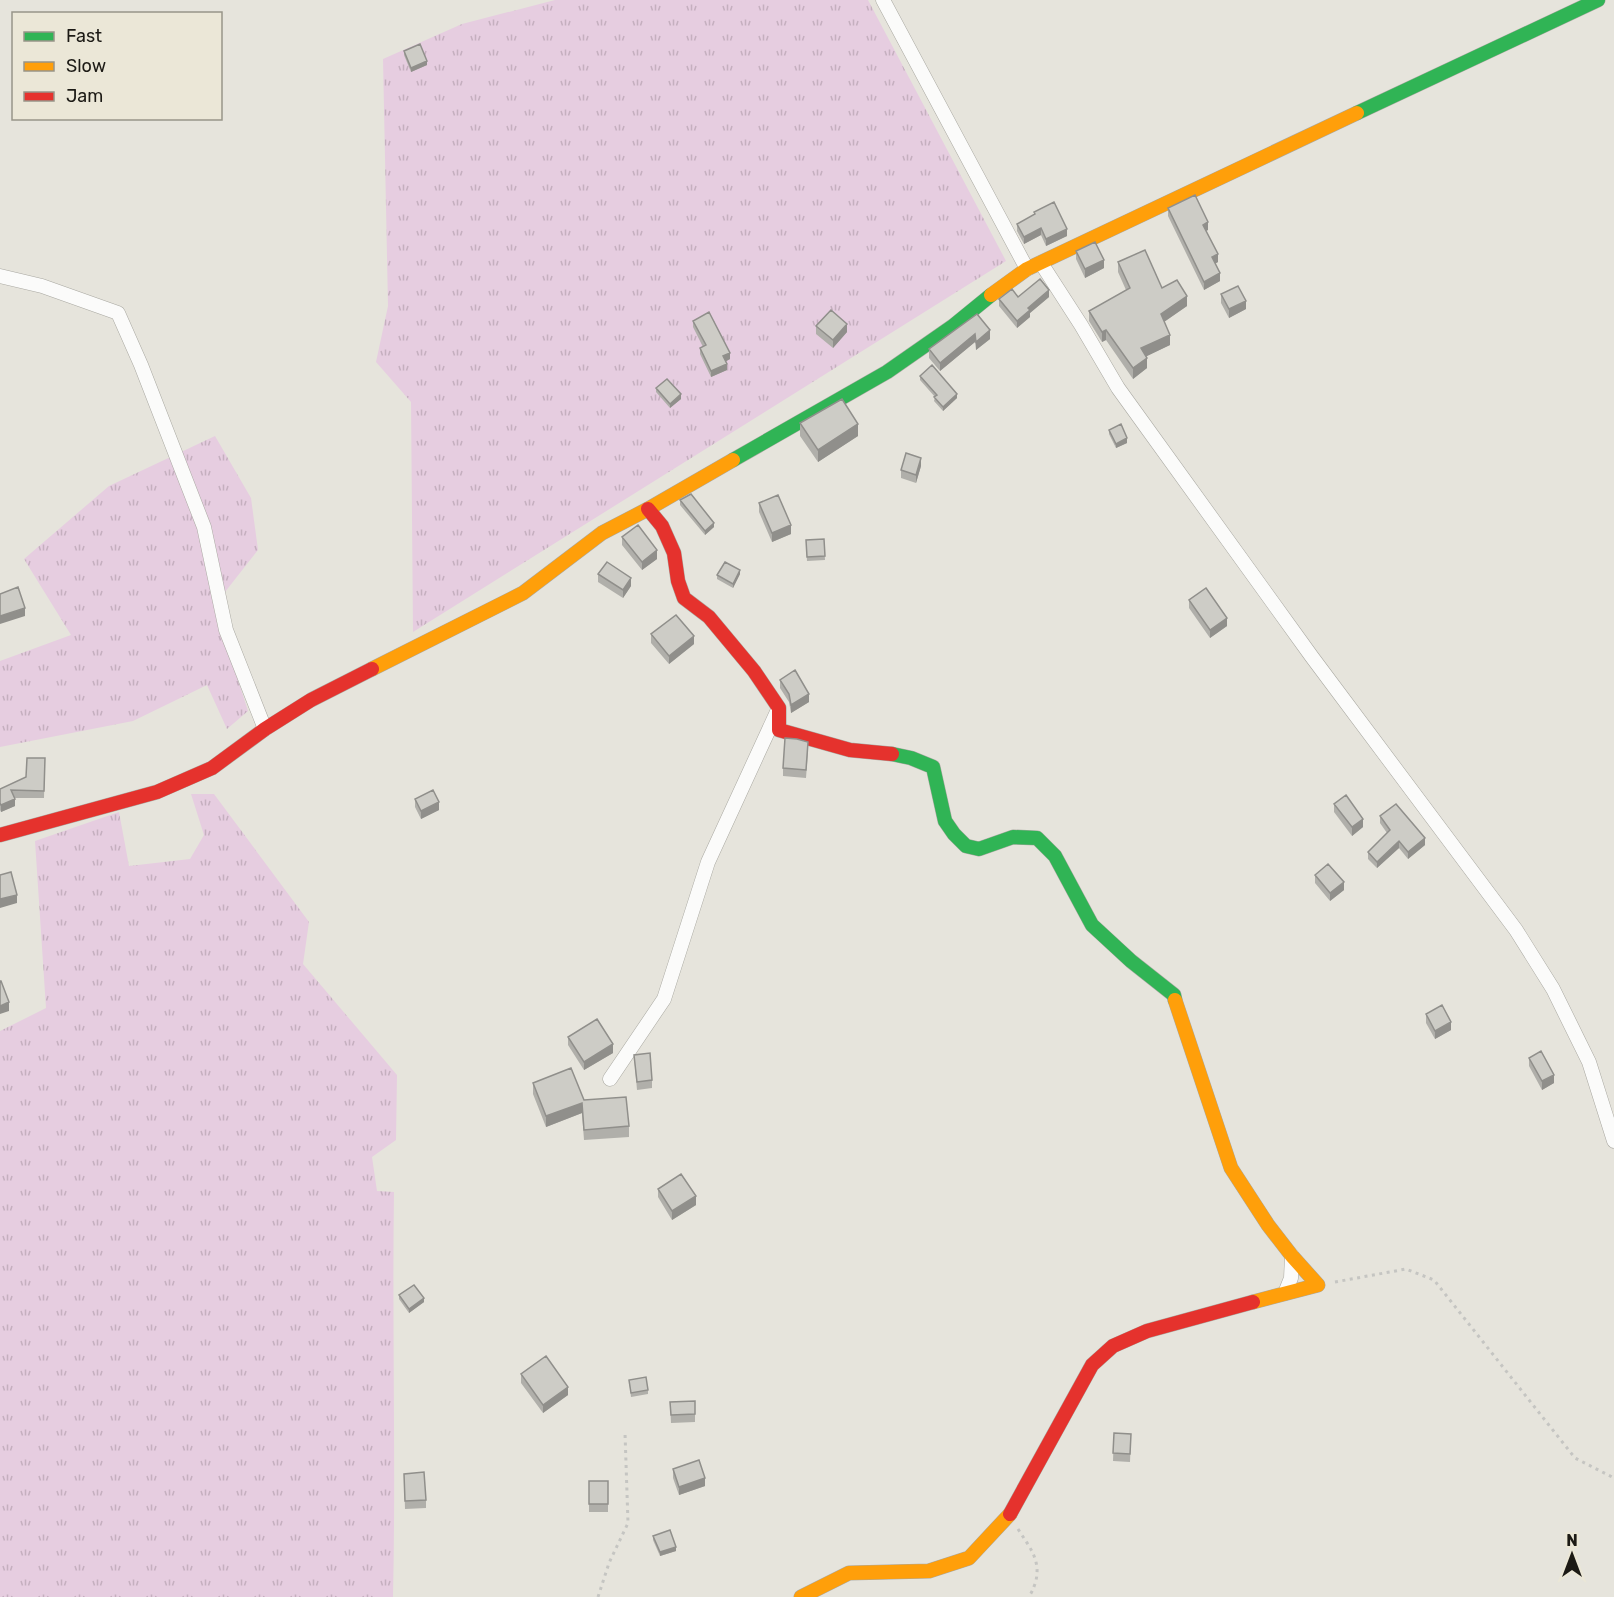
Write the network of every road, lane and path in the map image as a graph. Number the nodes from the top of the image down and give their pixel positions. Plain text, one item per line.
1 (883, 0) edge
2 (1598, 0) edge
3 (1041, 262) junction
4 (1027, 269) junction
5 (0, 276) edge
6 (648, 509) junction
7 (779, 708) junction
8 (265, 729) junction
9 (0, 835) edge
10 (610, 1079) dead end
11 (1614, 1141) edge
12 (1292, 1256) junction
13 (1318, 1285) junction
14 (1285, 1293) junction
15 (625, 1433) dead end
16 (1614, 1478) edge
17 (1009, 1515) junction
18 (598, 1597) edge
19 (801, 1597) edge
20 (1028, 1597) edge

1 - 4 street
2 - 3 street
3 - 4 street
3 - 11 street
4 - 6 street
5 - 8 street
6 - 7 street
6 - 8 street
7 - 10 street
7 - 12 street
8 - 9 street
12 - 13 street
12 - 14 street
13 - 14 street
13 - 16 path
14 - 17 street
15 - 18 path
17 - 19 street
17 - 20 path

